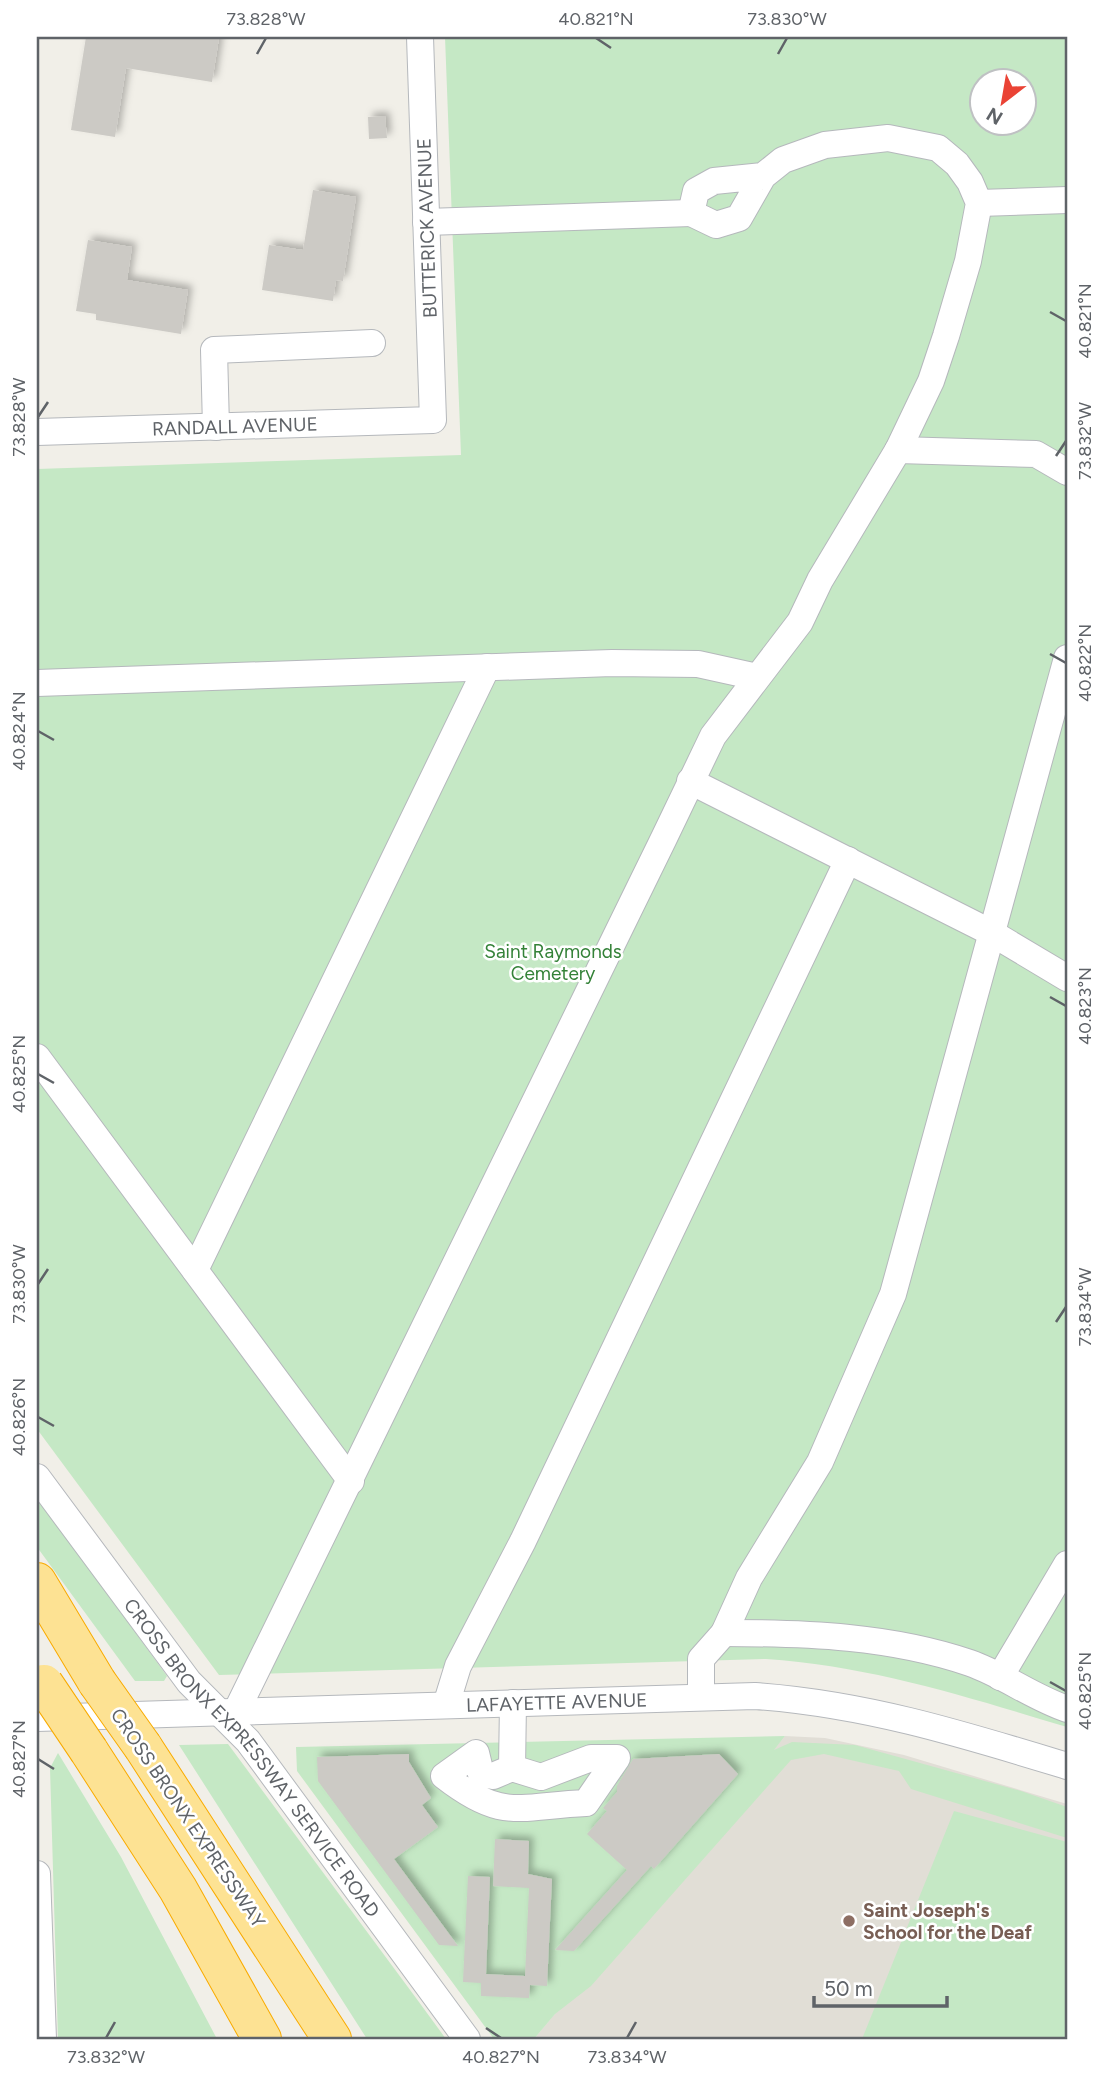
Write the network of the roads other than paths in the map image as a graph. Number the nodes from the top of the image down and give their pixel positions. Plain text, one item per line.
1 (421, 37) edge
2 (763, 176) junction
3 (1067, 200) edge
4 (979, 203) junction
5 (691, 213) junction
6 (426, 222) junction
7 (372, 344) dead end
8 (433, 419) joint
9 (216, 427) junction
10 (37, 432) edge
11 (898, 450) junction
12 (1067, 472) edge
13 (1067, 659) edge
14 (487, 667) junction
15 (757, 677) junction
16 (37, 683) edge
17 (1061, 709) edge
18 (690, 781) junction
19 (848, 860) junction
20 (990, 932) junction
21 (1067, 978) edge
22 (37, 1057) edge
23 (195, 1270) junction
24 (37, 1476) edge
25 (351, 1480) junction
26 (1067, 1564) edge
27 (37, 1582) edge
28 (37, 1601) edge
29 (724, 1633) junction
30 (1000, 1677) junction
31 (97, 1682) junction
32 (39, 1692) edge
33 (701, 1697) junction
34 (513, 1703) junction
35 (446, 1705) junction
36 (1067, 1709) edge
37 (228, 1712) junction
38 (1067, 1766) edge
39 (512, 1768) junction
40 (550, 1772) junction
41 (550, 1805) junction
42 (37, 1874) edge
43 (43, 2039) edge
44 (260, 2039) edge
45 (332, 2039) edge
46 (467, 2039) edge

1 - 6 street, BUTTERICK AVENUE
2 - 4 street
2 - 5 street
2 - 5 street
3 - 4 street
4 - 11 street
5 - 6 street
6 - 8 street, BUTTERICK AVENUE
7 - 9 street
8 - 9 street, RANDALL AVENUE
9 - 10 street, RANDALL AVENUE
11 - 12 street
11 - 15 street
13 - 17 street
14 - 15 street
14 - 16 street
14 - 23 street
15 - 18 street
17 - 20 street
18 - 19 street
18 - 25 street
19 - 20 street
19 - 35 street
20 - 21 street
20 - 29 street
22 - 23 street
23 - 25 street
24 - 37 street, CROSS BRONX EXPRESSWAY SERVICE ROAD
25 - 37 street
26 - 30 street
27 - 31 highway
28 - 31 highway, CROSS BRONX EXPRESSWAY
29 - 30 street
29 - 33 street
30 - 36 street
31 - 45 highway, CROSS BRONX EXPRESSWAY, bridge
32 - 37 street, LAFAYETTE AVENUE
32 - 44 highway, bridge
33 - 34 street, LAFAYETTE AVENUE
33 - 38 street, LAFAYETTE AVENUE
34 - 35 street, LAFAYETTE AVENUE
34 - 39 street
35 - 37 street, LAFAYETTE AVENUE
37 - 46 street, CROSS BRONX EXPRESSWAY SERVICE ROAD
39 - 40 street
39 - 41 street
40 - 41 street
40 - 41 street
42 - 43 street

